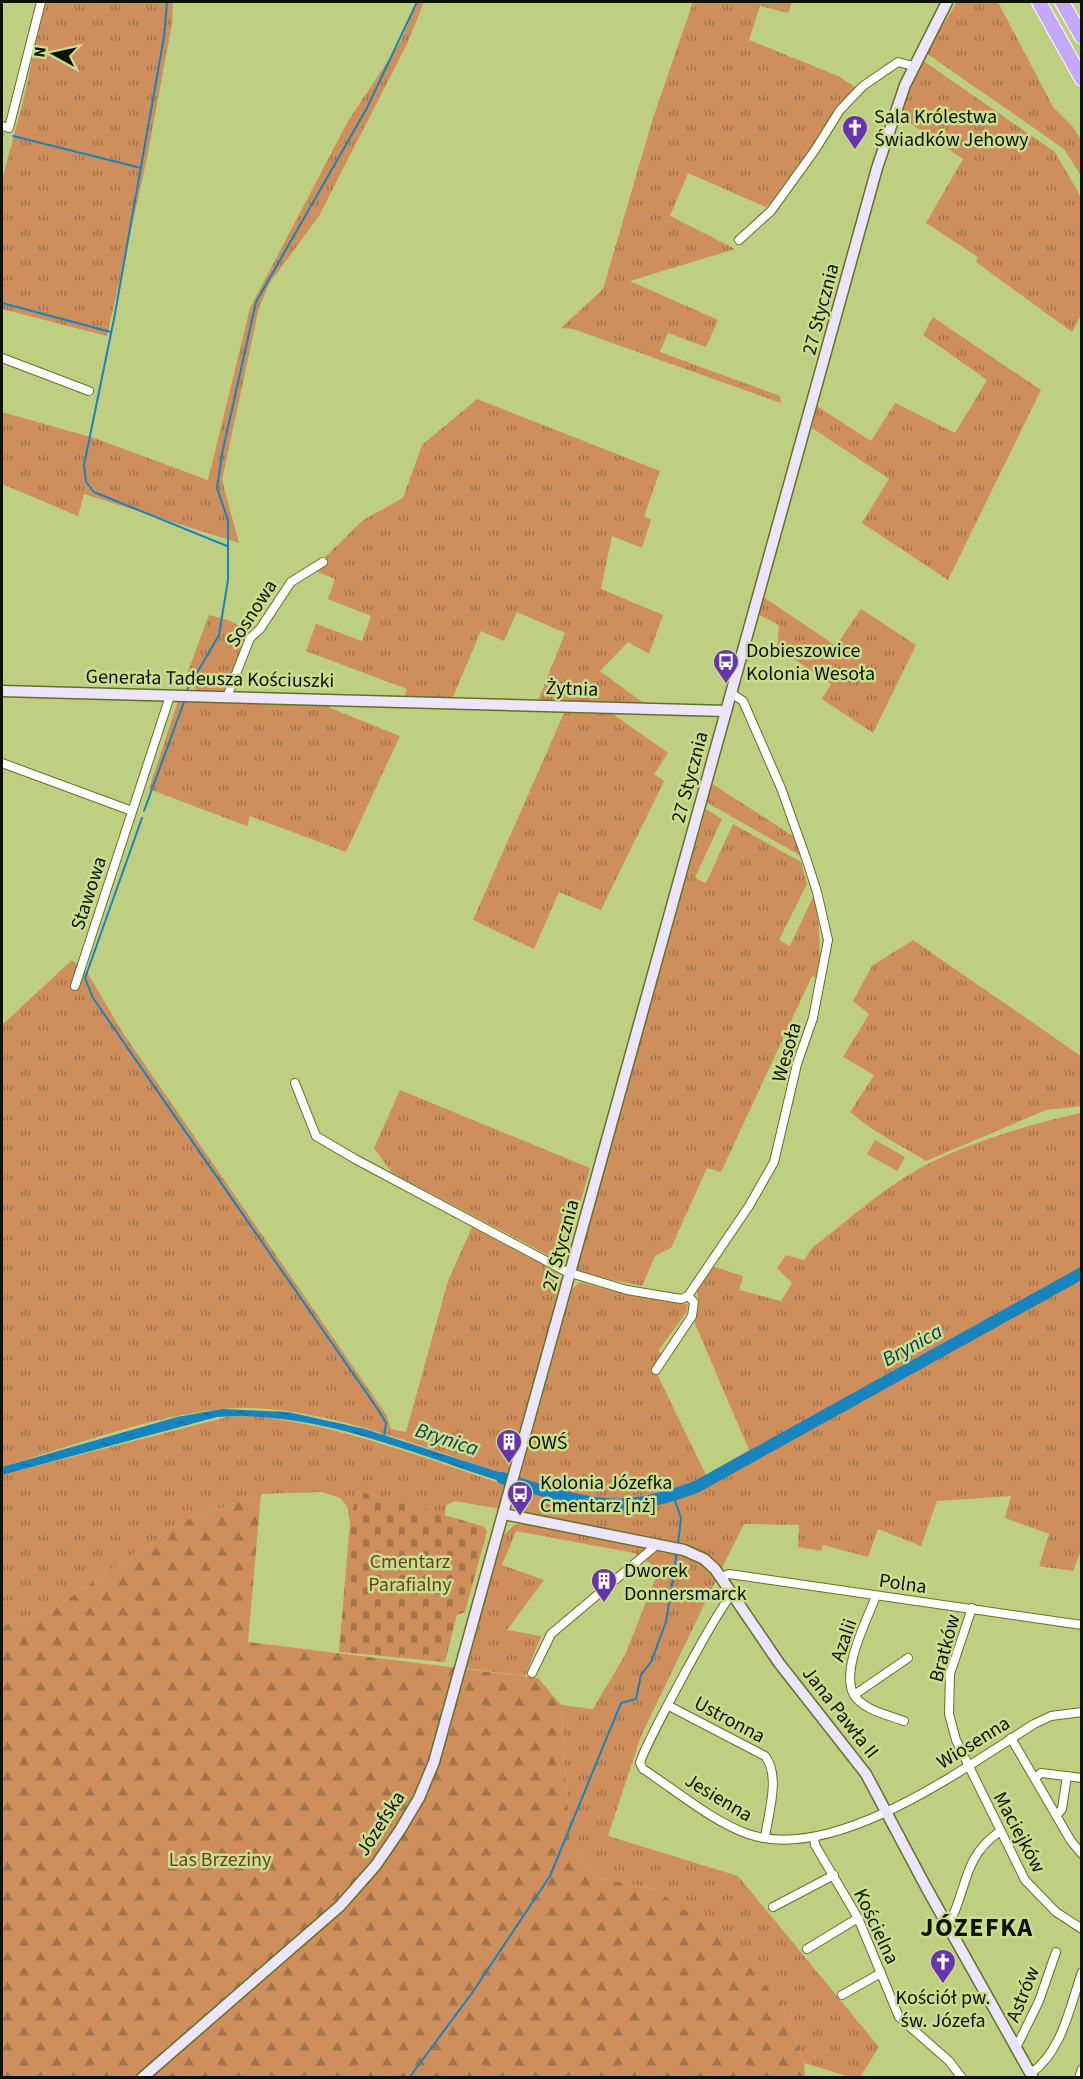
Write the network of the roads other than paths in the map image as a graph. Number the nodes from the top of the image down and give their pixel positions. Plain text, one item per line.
1 (41, 2) edge
2 (947, 2) edge
3 (1039, 2) edge
4 (1062, 2) edge
5 (1082, 37) edge
6 (913, 66) junction
7 (1082, 79) edge
8 (2, 126) edge
9 (739, 240) dead end
10 (2, 358) edge
11 (89, 391) dead end
12 (323, 562) dead end
13 (2, 691) edge
14 (731, 693) junction
15 (170, 696) junction
16 (227, 697) junction
17 (417, 702) joint
18 (726, 711) junction
19 (2, 764) edge
20 (132, 811) junction
21 (75, 986) dead end
22 (295, 1083) dead end
23 (571, 1273) junction
24 (688, 1296) junction
25 (656, 1370) dead end
26 (510, 1496) joint
27 (504, 1514) junction
28 (654, 1544) junction
29 (721, 1577) junction
30 (733, 1594) junction
31 (876, 1596) junction
32 (972, 1608) junction
33 (1082, 1624) edge
34 (908, 1658) dead end
35 (532, 1672) dead end
36 (854, 1695) junction
37 (669, 1706) junction
38 (1082, 1712) edge
39 (903, 1721) dead end
40 (1011, 1738) junction
41 (967, 1765) junction
42 (1067, 1776) junction
43 (1035, 1778) junction
44 (1082, 1778) edge
45 (887, 1812) junction
46 (1057, 1815) junction
47 (999, 1832) junction
48 (814, 1837) junction
49 (765, 1838) junction
50 (1082, 1854) edge
51 (834, 1875) junction
52 (772, 1907) dead end
53 (858, 1918) junction
54 (948, 1926) junction
55 (1082, 1929) edge
56 (807, 1949) dead end
57 (1056, 1952) dead end
58 (1082, 1972) edge
59 (881, 1973) junction
60 (842, 1995) dead end
61 (1016, 2048) junction
62 (1082, 2069) edge
63 (1032, 2075) edge
64 (142, 2078) edge
65 (962, 2078) edge
66 (1078, 2078) edge

1 - 8 street
2 - 6 street, 27 Stycznia
3 - 7 highway
4 - 5 highway
6 - 9 street
6 - 14 street, 27 Stycznia
10 - 11 street
12 - 16 street, Sosnowa
13 - 15 street, Generała Tadeusza Kościuszki
14 - 18 street, 27 Stycznia
14 - 24 street, Wesoła
15 - 16 street, Generała Tadeusza Kościuszki
15 - 20 street, Stawowa
16 - 17 street, Generała Tadeusza Kościuszki
17 - 18 street, Żytnia
18 - 23 street, 27 Stycznia
19 - 20 street
20 - 21 street, Stawowa
22 - 23 street
23 - 24 street
23 - 26 street, 27 Stycznia
24 - 25 street
26 - 27 street, Józefska
27 - 28 street, Jana Pawła II
27 - 64 street, Józefska
28 - 29 street, Jana Pawła II
28 - 35 street
29 - 30 street, Jana Pawła II
29 - 31 street, Polna
30 - 37 street
30 - 45 street, Jana Pawła II
31 - 32 street, Polna
31 - 36 street, Azalii
32 - 33 street, Polna
32 - 41 street, Bratków
34 - 36 street
36 - 39 street
37 - 49 street, Ustronna
37 - 49 street, Jesienna
38 - 40 street, Wiosenna
40 - 41 street, Wiosenna
40 - 43 street
41 - 45 street, Wiosenna
41 - 47 street, Maciejków
42 - 43 street
42 - 44 street
42 - 46 street
43 - 46 street
45 - 48 street, Jesienna
45 - 54 street, Jana Pawła II
46 - 50 street
47 - 54 street
47 - 55 street, Maciejków
48 - 49 street, Jesienna
48 - 51 street, Kościelna
51 - 52 street
51 - 53 street, Kościelna
53 - 56 street
53 - 59 street, Kościelna
54 - 61 street, Jana Pawła II
57 - 61 street, Astrów
58 - 63 street
59 - 60 street
59 - 65 street, Kościelna
61 - 63 street, Jana Pawła II
62 - 66 street

